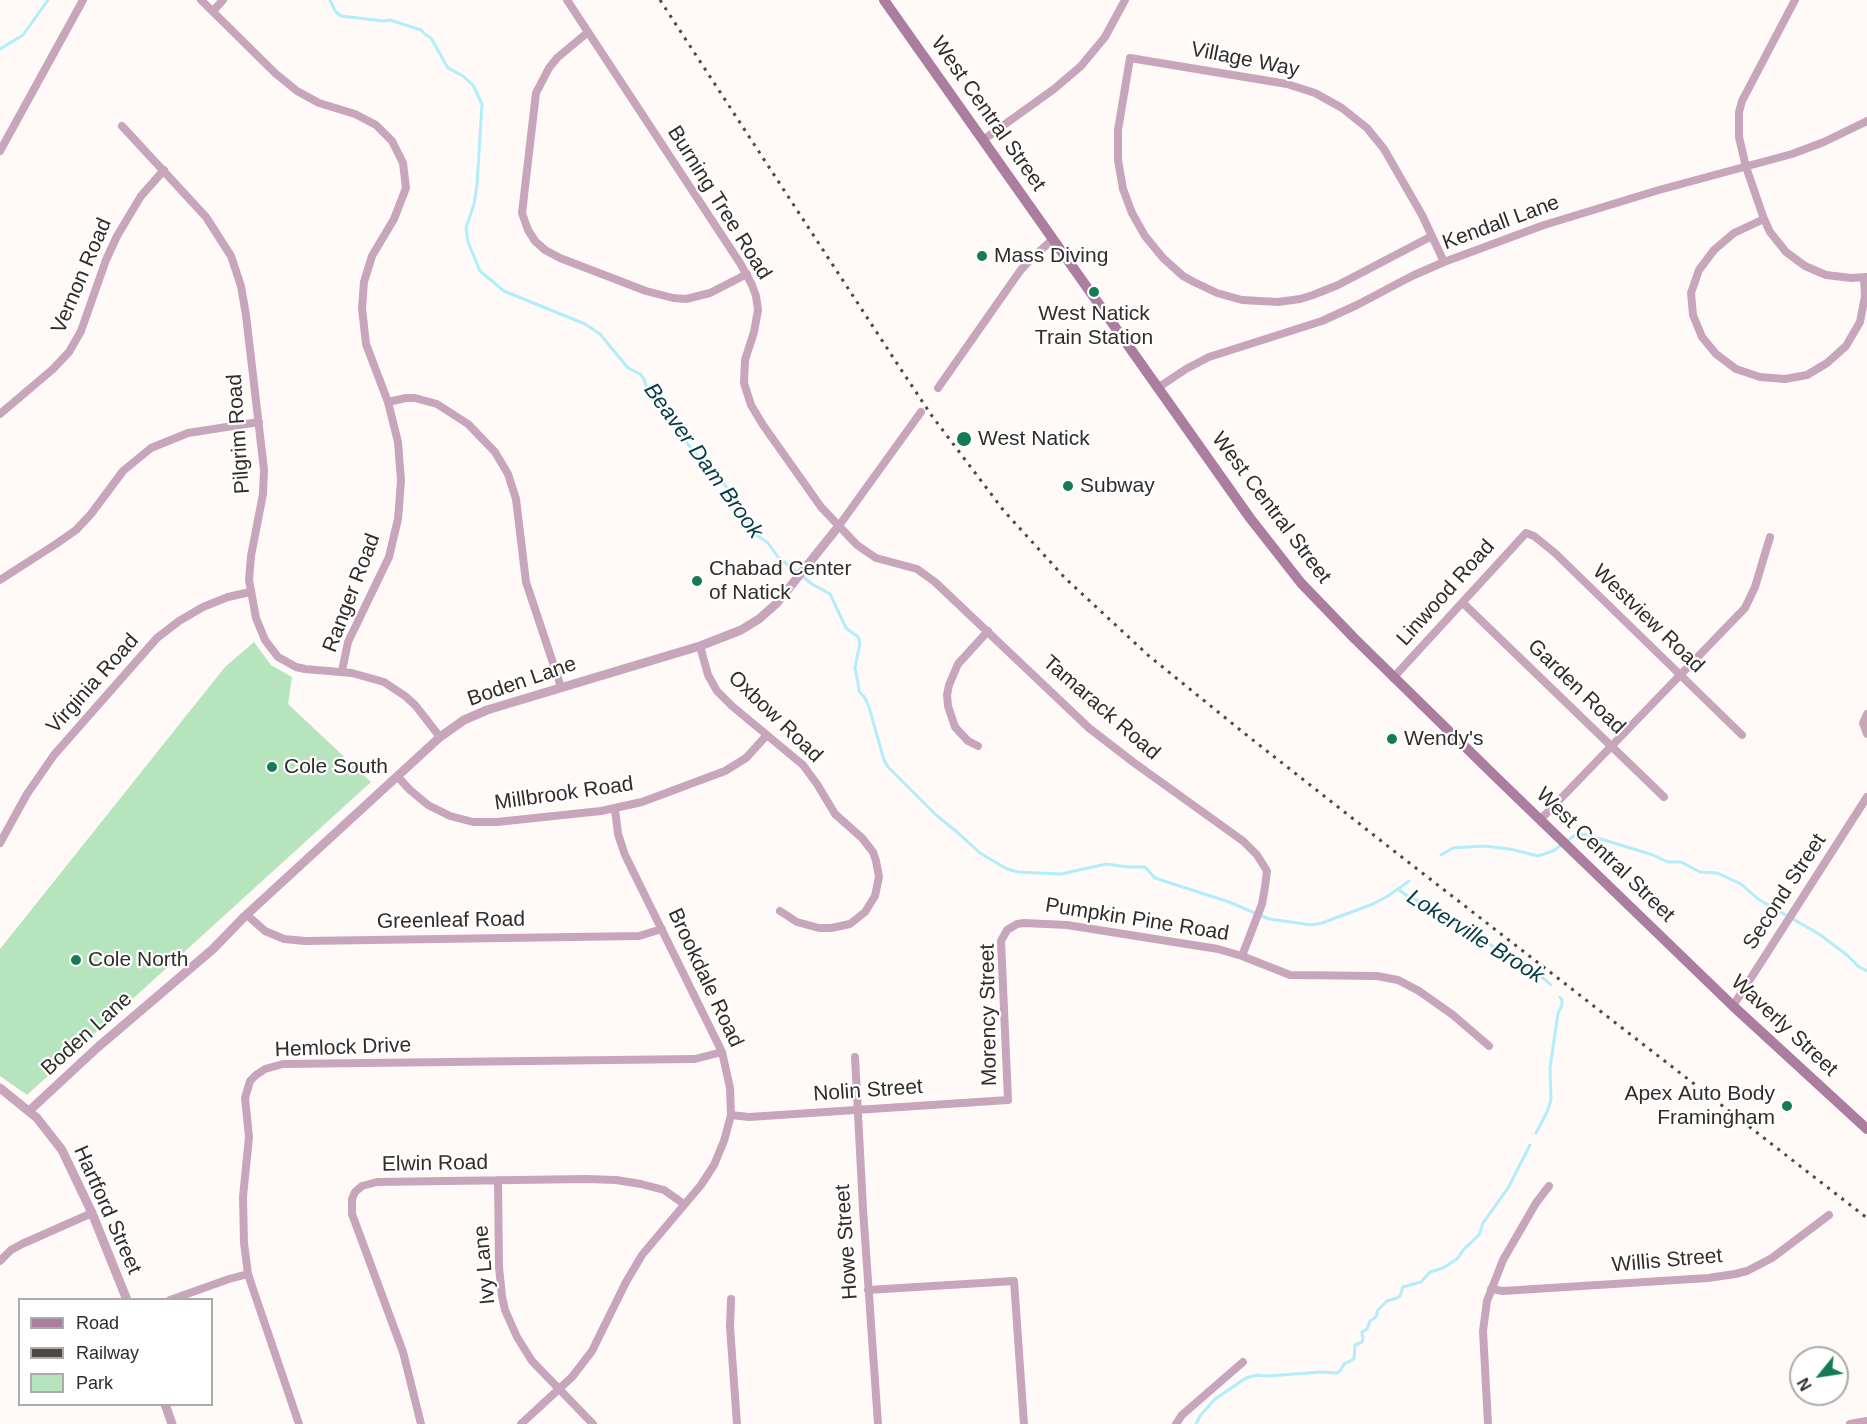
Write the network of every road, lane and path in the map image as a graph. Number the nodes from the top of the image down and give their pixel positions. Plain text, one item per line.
1 (83, 0) edge
2 (201, 0) edge
3 (223, 0) edge
4 (567, 0) edge
5 (884, 0) edge
6 (1125, 0) edge
7 (1795, 0) edge
8 (213, 11) junction
9 (588, 32) junction
10 (1867, 121) edge
11 (122, 126) dead end
12 (983, 140) junction
13 (0, 151) edge
14 (1746, 167) junction
15 (164, 170) junction
16 (1764, 219) junction
17 (1432, 236) junction
18 (1053, 239) junction
19 (1444, 262) junction
20 (747, 274) junction
21 (1865, 278) edge
22 (1159, 387) junction
23 (938, 388) dead end
24 (388, 402) junction
25 (921, 412) dead end
26 (0, 414) edge
27 (259, 422) junction
28 (838, 527) junction
29 (1526, 533) joint
30 (1770, 537) dead end
31 (0, 580) edge
32 (250, 592) junction
33 (1463, 603) junction
34 (988, 631) junction
35 (700, 646) junction
36 (342, 671) junction
37 (1680, 674) junction
38 (1393, 678) junction
39 (561, 687) junction
40 (1867, 714) edge
41 (1867, 734) edge
42 (767, 735) junction
43 (1742, 735) dead end
44 (440, 737) junction
45 (978, 746) dead end
46 (1611, 746) junction
47 (397, 776) junction
48 (1665, 797) dead end
49 (1867, 797) edge
50 (615, 809) junction
51 (1540, 820) junction
52 (0, 843) edge
53 (780, 911) dead end
54 (247, 915) junction
55 (662, 929) junction
56 (1007, 930) joint
57 (1242, 956) junction
58 (1701, 976) joint
59 (1733, 1006) junction
60 (1489, 1046) dead end
61 (722, 1052) junction
62 (855, 1057) dead end
63 (0, 1088) edge
64 (1008, 1100) joint
65 (858, 1110) junction
66 (29, 1111) junction
67 (730, 1115) junction
68 (1867, 1129) edge
69 (498, 1180) junction
70 (1549, 1186) dead end
71 (684, 1204) junction
72 (92, 1213) junction
73 (1829, 1215) dead end
74 (0, 1261) edge
75 (248, 1274) junction
76 (1491, 1289) junction
77 (868, 1290) junction
78 (127, 1298) edge
79 (173, 1298) edge
80 (731, 1299) dead end
81 (1243, 1362) dead end
82 (558, 1390) junction
83 (166, 1406) edge
84 (1867, 1420) edge
85 (172, 1424) edge
86 (299, 1424) edge
87 (421, 1424) edge
88 (521, 1424) edge
89 (593, 1424) edge
90 (737, 1424) edge
91 (878, 1424) edge
92 (1023, 1424) edge
93 (1176, 1424) edge
94 (1488, 1424) edge
95 (1850, 1424) edge

1 - 13 street
2 - 8 street, Ranger Road
3 - 8 street
4 - 9 street, Burning Tree Road
5 - 12 main road, West Central Street
6 - 12 street
7 - 14 street
8 - 24 street, Ranger Road
9 - 20 street, Burning Tree Road
9 - 20 street
10 - 14 street, Kendall Lane
11 - 15 street, Pilgrim Road
12 - 18 main road, West Central Street
14 - 16 street
14 - 19 street, Kendall Lane
15 - 26 street, Vernon Road
15 - 27 street, Pilgrim Road
16 - 21 street
16 - 21 street
17 - 17 street, Village Way
17 - 19 street, Village Way
18 - 22 main road, West Central Street
18 - 23 street
19 - 22 street, Kendall Lane
20 - 28 street, Burning Tree Road
22 - 38 main road, West Central Street
24 - 36 street, Ranger Road
24 - 39 street
25 - 28 street, Boden Lane
27 - 31 street
27 - 32 street, Pilgrim Road
28 - 34 street, Tamarack Road
28 - 35 street, Boden Lane
29 - 33 street, Linwood Road
29 - 37 street, Westview Road
30 - 37 street
32 - 36 street, Pilgrim Road
32 - 52 street, Virginia Road
33 - 38 street, Linwood Road
33 - 46 street, Garden Road
34 - 45 street
34 - 57 street, Tamarack Road
35 - 39 street, Boden Lane
35 - 42 street, Oxbow Road
36 - 44 street, Pilgrim Road
37 - 43 street, Westview Road
37 - 46 street
38 - 51 main road, West Central Street
39 - 44 street, Boden Lane
40 - 41 street
42 - 50 street, Millbrook Road
42 - 53 street, Oxbow Road
44 - 47 street, Boden Lane
46 - 48 street, Garden Road
46 - 51 street
47 - 50 street, Millbrook Road
47 - 54 street, Boden Lane
49 - 59 street, Second Street
50 - 55 street, Brookdale Road
51 - 58 main road, West Central Street
54 - 55 street, Greenleaf Road
54 - 66 street, Boden Lane
55 - 61 street, Brookdale Road
56 - 57 street, Pumpkin Pine Road
56 - 64 street, Morency Street
57 - 60 street, Pumpkin Pine Road
58 - 59 main road, Waverly Street
59 - 68 main road, Waverly Street
61 - 67 street, Brookdale Road
61 - 75 street, Hemlock Drive
62 - 65 street, Howe Street
63 - 66 street, Hartford Street
64 - 65 street, Nolin Street
65 - 67 street, Nolin Street
65 - 77 street, Howe Street
66 - 72 street, Hartford Street
67 - 71 street, Brookdale Road
69 - 71 street, Elwin Road
69 - 82 street, Ivy Lane
69 - 87 street, Elwin Road
70 - 76 street
71 - 82 street, Brookdale Road
72 - 74 street
72 - 78 street, Hartford Street
73 - 76 street, Willis Street
75 - 79 street
75 - 86 street, Hemlock Drive
76 - 94 street
77 - 91 street, Howe Street
77 - 92 street
80 - 90 street
81 - 93 street
82 - 88 street, Brookdale Road
82 - 89 street, Ivy Lane
83 - 85 street
84 - 95 street

